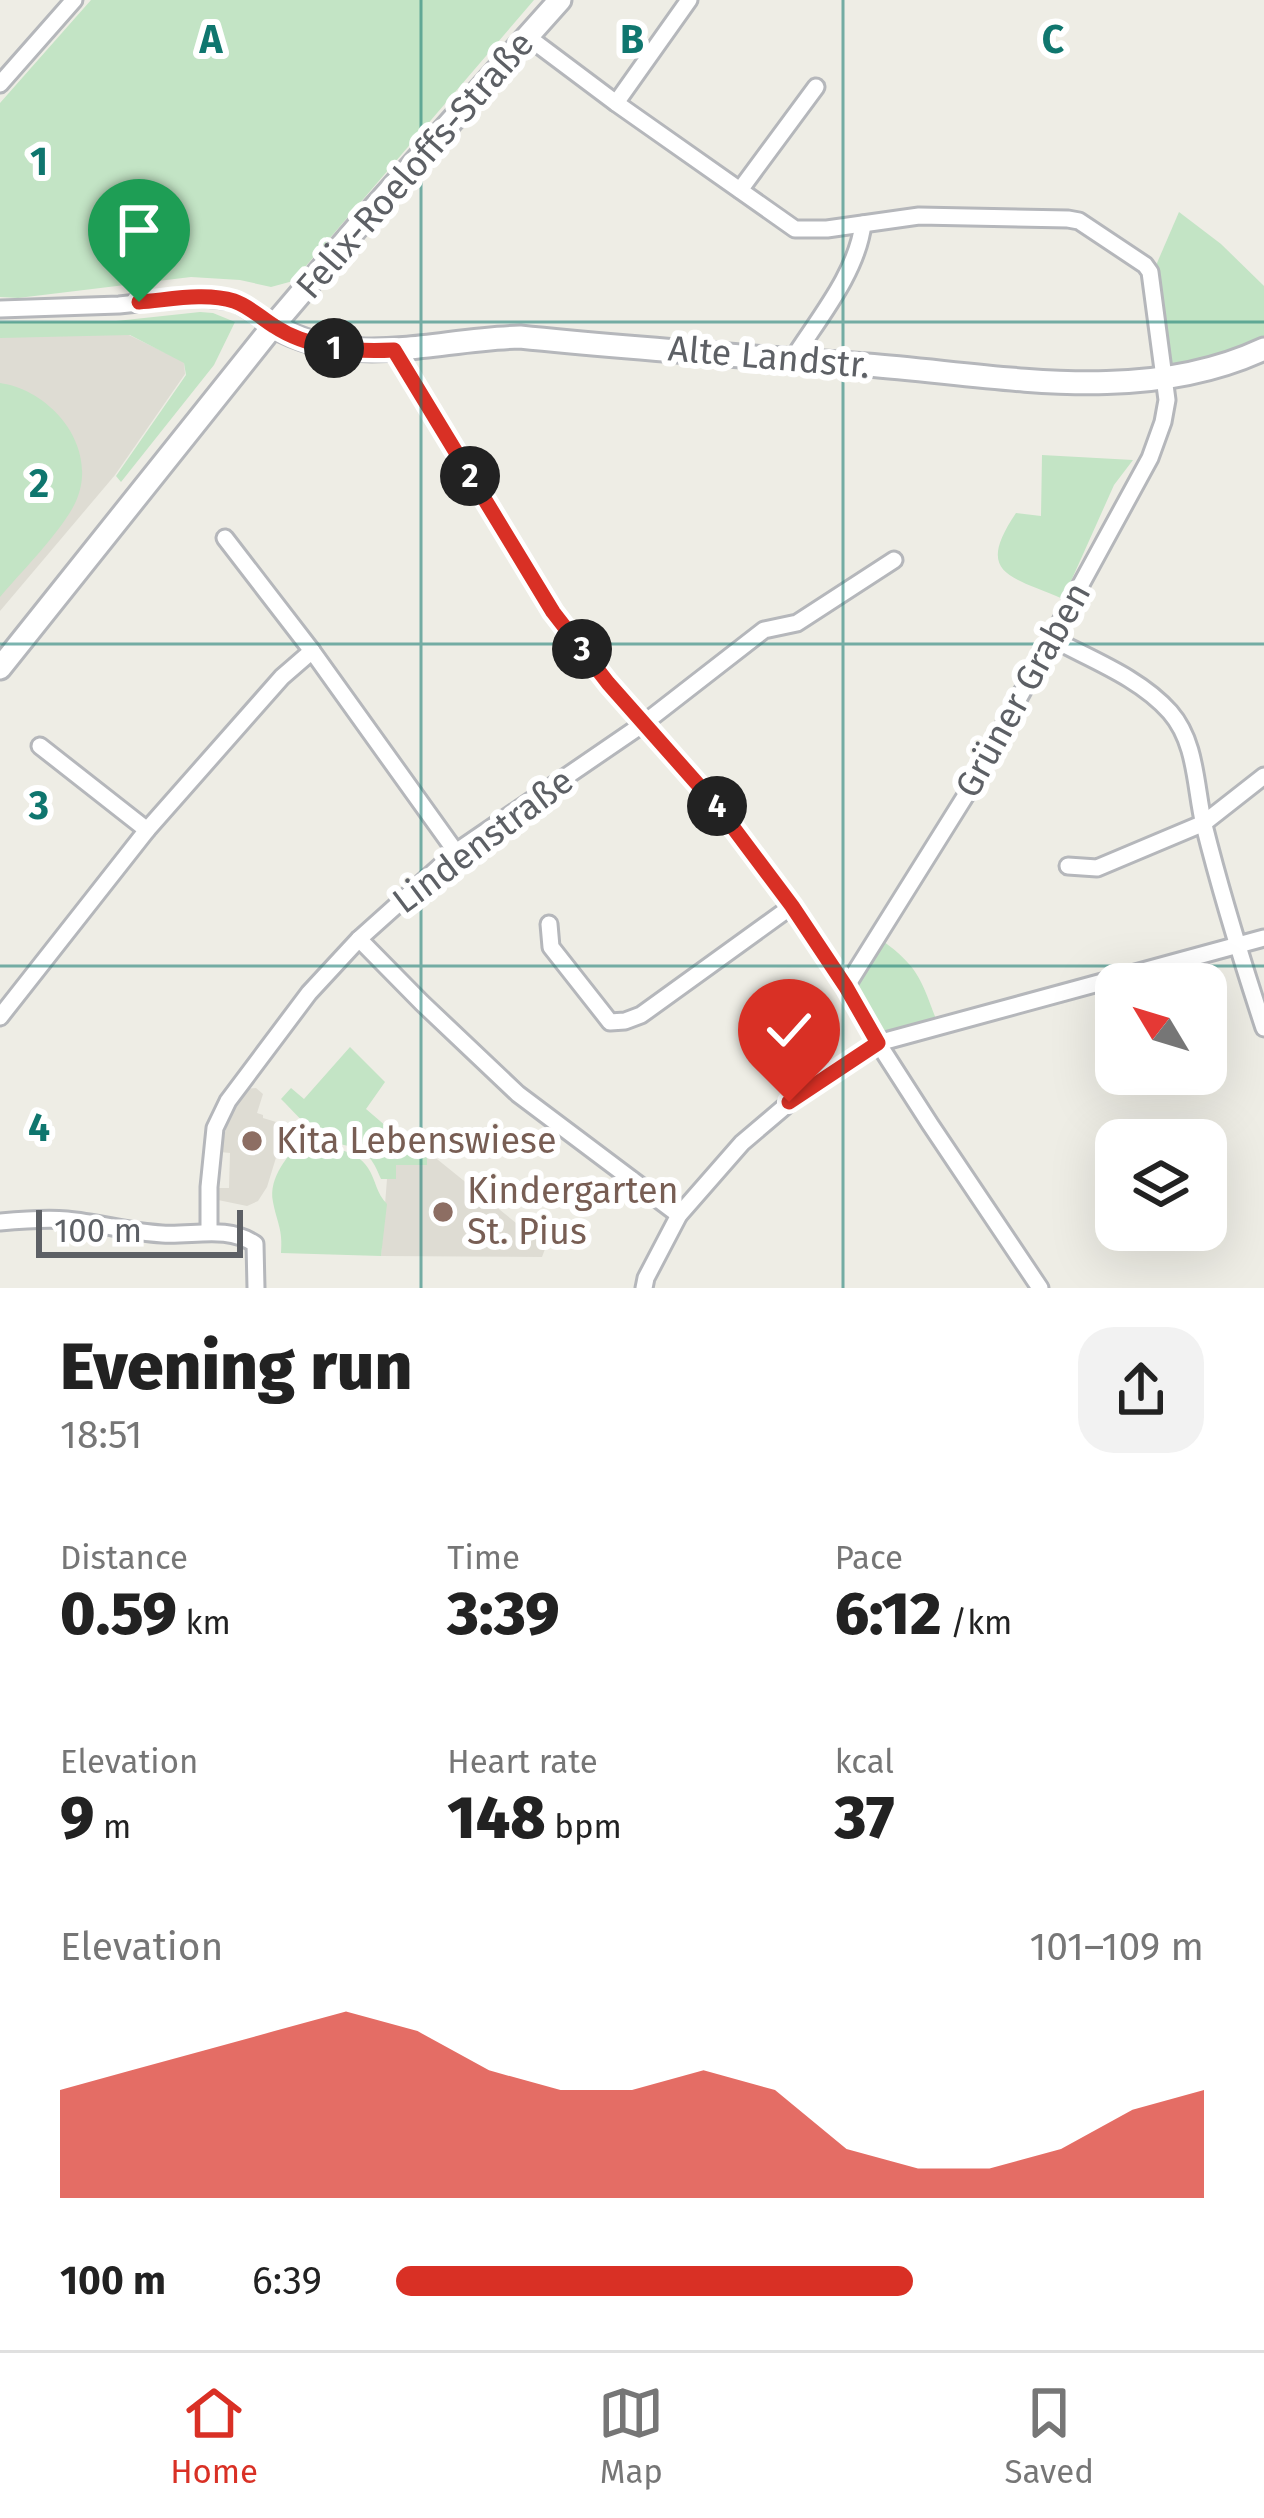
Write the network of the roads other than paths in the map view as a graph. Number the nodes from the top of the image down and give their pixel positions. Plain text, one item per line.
1 (74, 0) edge
2 (560, 0) edge
3 (689, 0) edge
4 (528, 37) junction
5 (0, 84) edge
6 (816, 87) dead end
7 (616, 103) junction
8 (740, 190) junction
9 (863, 224) junction
10 (0, 309) edge
11 (274, 326) junction
12 (1264, 349) edge
13 (394, 350) junction
14 (792, 359) junction
15 (1162, 379) junction
16 (225, 538) dead end
17 (894, 560) dead end
18 (1053, 639) junction
19 (312, 651) junction
20 (0, 668) edge
21 (643, 724) junction
22 (40, 746) dead end
23 (1264, 776) edge
24 (1204, 823) junction
25 (147, 830) junction
26 (456, 852) junction
27 (1068, 866) dead end
28 (792, 906) junction
29 (549, 924) dead end
30 (1264, 938) edge
31 (359, 939) junction
32 (1238, 946) junction
33 (846, 987) junction
34 (0, 1017) edge
35 (1264, 1028) edge
36 (878, 1043) junction
37 (679, 1215) junction
38 (0, 1222) edge
39 (209, 1232) junction
40 (256, 1288) edge
41 (644, 1288) edge
42 (1040, 1288) edge

1 - 5 street
2 - 4 street, Felix-Roeloffs-Straße
3 - 7 street
4 - 7 street, Grüner Graben
4 - 11 street, Felix-Roeloffs-Straße
6 - 8 street
7 - 8 street, Grüner Graben
8 - 9 street, Grüner Graben
9 - 14 street
9 - 15 street, Grüner Graben
10 - 11 street
11 - 13 street, Alte Landstr.
11 - 20 street, Felix-Roeloffs-Straße
12 - 15 street, Alte Landstr.
13 - 14 street, Alte Landstr.
13 - 21 street
14 - 15 street, Alte Landstr.
15 - 18 street, Grüner Graben
16 - 19 street
17 - 21 street, Lindenstraße
18 - 24 street
18 - 33 street, Grüner Graben
19 - 25 street
19 - 26 street
21 - 26 street, Lindenstraße
21 - 28 street
22 - 25 street
23 - 24 street
24 - 27 street
24 - 32 street
25 - 34 street
26 - 31 street, Lindenstraße
28 - 29 street
28 - 33 street
30 - 32 street
31 - 37 street
31 - 39 street, Lindenstraße
32 - 35 street
32 - 36 street
33 - 36 street
36 - 37 street
36 - 42 street
37 - 41 street
38 - 39 street
39 - 40 street

